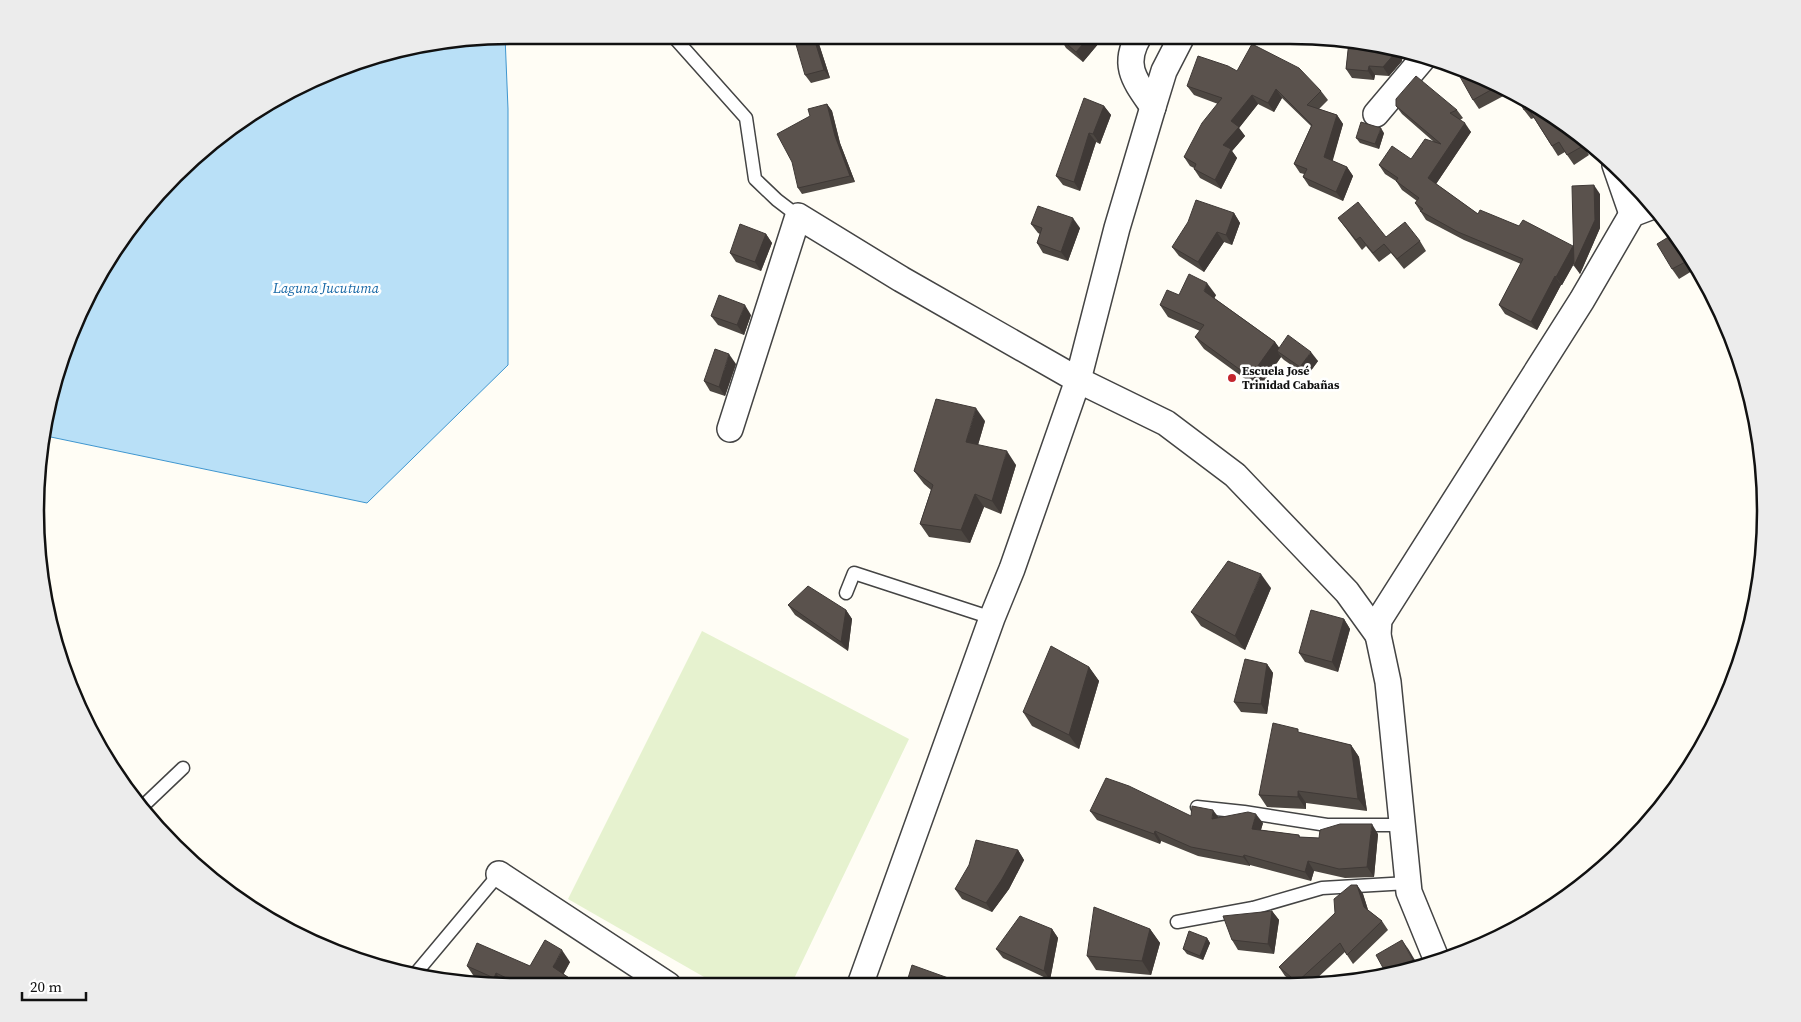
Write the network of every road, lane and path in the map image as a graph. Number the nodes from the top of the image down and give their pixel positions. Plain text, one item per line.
1 (680, 44) edge
2 (1135, 44) edge
3 (1178, 44) edge
4 (1419, 63) edge
5 (1153, 107) junction
6 (1376, 114) dead end
7 (1634, 196) edge
8 (1643, 210) edge
9 (798, 216) junction
10 (1078, 380) junction
11 (730, 429) dead end
12 (846, 593) dead end
13 (992, 618) junction
14 (1378, 635) junction
15 (183, 768) dead end
16 (147, 803) edge
17 (1197, 807) edge
18 (1402, 825) junction
19 (499, 874) joint
20 (1408, 883) junction
21 (1177, 922) dead end
22 (1435, 955) edge
23 (419, 969) edge
24 (657, 978) edge
25 (863, 978) edge

1 - 9 lane
2 - 5 street
3 - 5 street
4 - 6 street
5 - 10 street
7 - 8 street
8 - 14 street
9 - 10 street
9 - 11 street
10 - 13 street
10 - 14 street
12 - 13 lane
13 - 25 street
14 - 18 street
15 - 16 lane
17 - 18 lane
18 - 20 street
19 - 23 lane
19 - 24 street
20 - 21 lane
20 - 22 street

